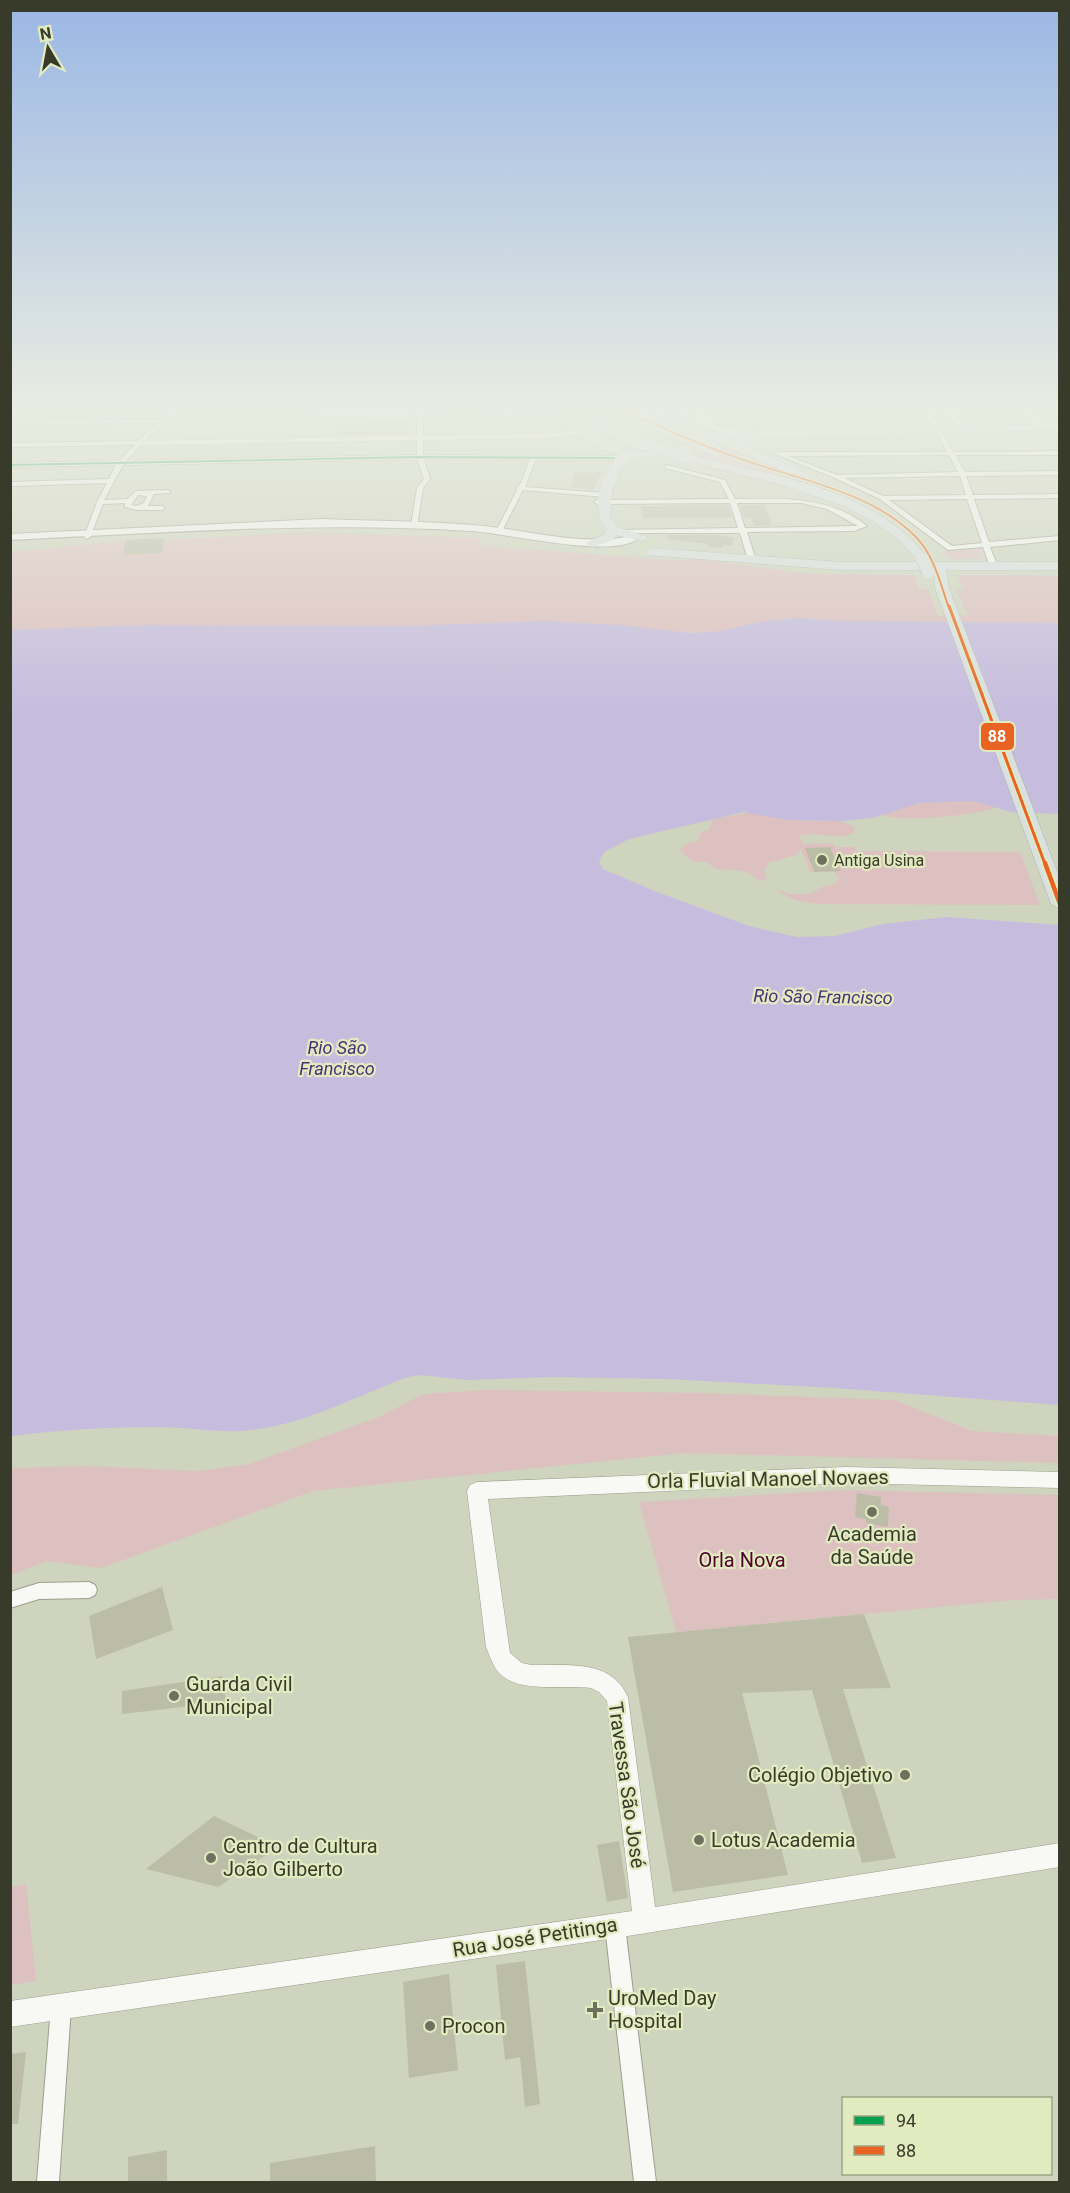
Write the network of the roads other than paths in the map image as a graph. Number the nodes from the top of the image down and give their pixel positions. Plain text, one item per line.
1 (96, 512) edge
2 (416, 512) edge
3 (508, 512) edge
4 (600, 512) edge
5 (737, 512) edge
6 (839, 512) edge
7 (867, 512) edge
8 (902, 512) edge
9 (976, 512) edge
10 (414, 526) junction
11 (499, 531) junction
12 (743, 531) junction
13 (1059, 531) edge
14 (87, 535) junction
15 (1059, 538) edge
16 (10, 539) edge
17 (626, 540) junction
18 (661, 541) junction
19 (986, 542) junction
20 (592, 543) joint
21 (651, 552) junction
22 (751, 557) junction
23 (1059, 561) edge
24 (992, 562) junction
25 (1059, 566) edge
26 (1059, 904) edge
27 (1059, 1480) edge
28 (477, 1491) joint
29 (89, 1590) dead end
30 (10, 1600) edge
31 (1059, 1855) edge
32 (645, 1920) junction
33 (615, 1926) junction
34 (61, 2007) junction
35 (10, 2014) edge
36 (48, 2182) edge
37 (645, 2182) edge

1 - 14 street
2 - 10 street
3 - 11 street
4 - 17 highway
5 - 12 street
6 - 12 street
7 - 26 highway, bridge
8 - 19 street
9 - 19 street
10 - 11 main road
10 - 14 main road
11 - 20 main road
12 - 17 street
12 - 22 street
13 - 19 street
14 - 16 main road
14 - 17 main road
15 - 19 street
17 - 18 highway
17 - 20 highway
17 - 21 highway
18 - 21 highway
18 - 22 highway
19 - 24 street
21 - 25 highway
22 - 24 highway
23 - 24 highway
27 - 28 street, Orla Fluvial Manoel Novaes
28 - 32 street, Travessa São José
29 - 30 street
31 - 32 street, Rua José Petitinga
32 - 33 street, Rua José Petitinga
33 - 34 street, Rua José Petitinga
33 - 37 street
34 - 35 street, Rua José Petitinga
34 - 36 street

